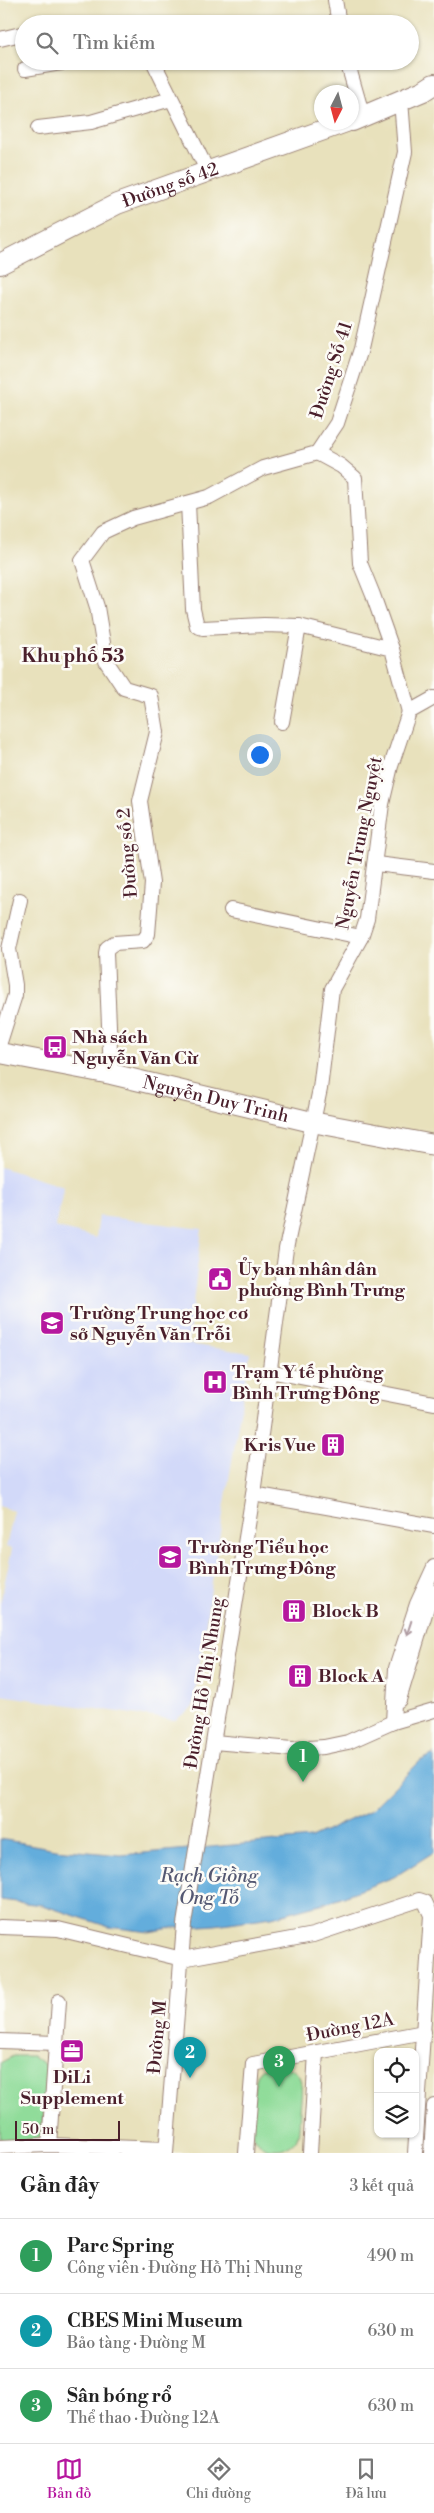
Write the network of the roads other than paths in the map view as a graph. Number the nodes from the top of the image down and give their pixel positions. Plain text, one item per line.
1 (335, 0) edge
2 (338, 15) edge
3 (15, 35) edge
4 (0, 39) edge
5 (156, 70) edge
6 (349, 70) edge
7 (434, 84) edge
8 (350, 85) edge
9 (171, 99) junction
10 (401, 100) junction
11 (359, 118) edge
12 (38, 128) dead end
13 (326, 130) edge
14 (208, 172) junction
15 (0, 264) edge
16 (317, 454) junction
17 (188, 503) junction
18 (300, 626) junction
19 (392, 649) junction
20 (434, 698) edge
21 (409, 712) junction
22 (282, 722) dead end
23 (376, 864) junction
24 (434, 871) edge
25 (20, 900) dead end
26 (231, 910) dead end
27 (362, 938) junction
28 (0, 1042) edge
29 (0, 1053) edge
30 (111, 1074) junction
31 (312, 1122) junction
32 (434, 1145) edge
33 (269, 1371) junction
34 (434, 1403) edge
35 (253, 1494) junction
36 (434, 1526) edge
37 (434, 1567) edge
38 (434, 1592) edge
39 (422, 1605) junction
40 (434, 1710) edge
41 (392, 1722) junction
42 (214, 1742) junction
43 (184, 1924) joint
44 (0, 1927) edge
45 (182, 1958) junction
46 (59, 2000) dead end
47 (424, 2032) junction
48 (0, 2041) edge
49 (56, 2043) junction
50 (316, 2052) junction
51 (434, 2106) edge
52 (49, 2145) junction
53 (0, 2147) edge
54 (166, 2151) edge
55 (246, 2153) edge
56 (310, 2153) edge
57 (415, 2153) edge
58 (431, 2153) edge

1 - 2 street
3 - 4 street
5 - 9 street
6 - 8 street
7 - 10 street, Đường số 42
9 - 12 street
9 - 14 street
10 - 11 street, Đường số 42
10 - 16 street, Đường Số 41
13 - 14 street, Đường số 42
14 - 15 street, Đường số 42
16 - 17 street, Đường số 2
16 - 19 street
17 - 18 street
17 - 30 street, Đường số 2
18 - 19 street
18 - 22 street
19 - 21 street
20 - 21 street
21 - 23 street, Nguyễn Trung Nguyệt
23 - 24 street
23 - 27 street, Nguyễn Trung Nguyệt
25 - 28 street
26 - 27 street
27 - 31 street, Nguyễn Trung Nguyệt
29 - 30 street, Nguyễn Duy Trinh
30 - 31 street, Nguyễn Duy Trinh
31 - 32 street, Nguyễn Duy Trinh
31 - 33 street, Đường Hồ Thị Nhung
33 - 34 street
33 - 35 street, Đường Hồ Thị Nhung
35 - 36 street
35 - 42 street, Đường Hồ Thị Nhung
37 - 39 street
38 - 39 street
39 - 41 street
40 - 41 street
41 - 42 street
42 - 43 street, Đường Hồ Thị Nhung
43 - 45 street, Đường M
44 - 45 street
45 - 47 street
45 - 54 street, Đường M
46 - 49 street
47 - 50 street, Đường 12A
47 - 57 street
48 - 49 street
49 - 52 street
50 - 55 street, Đường 12A
50 - 56 street
51 - 58 street
52 - 53 street
52 - 54 street

